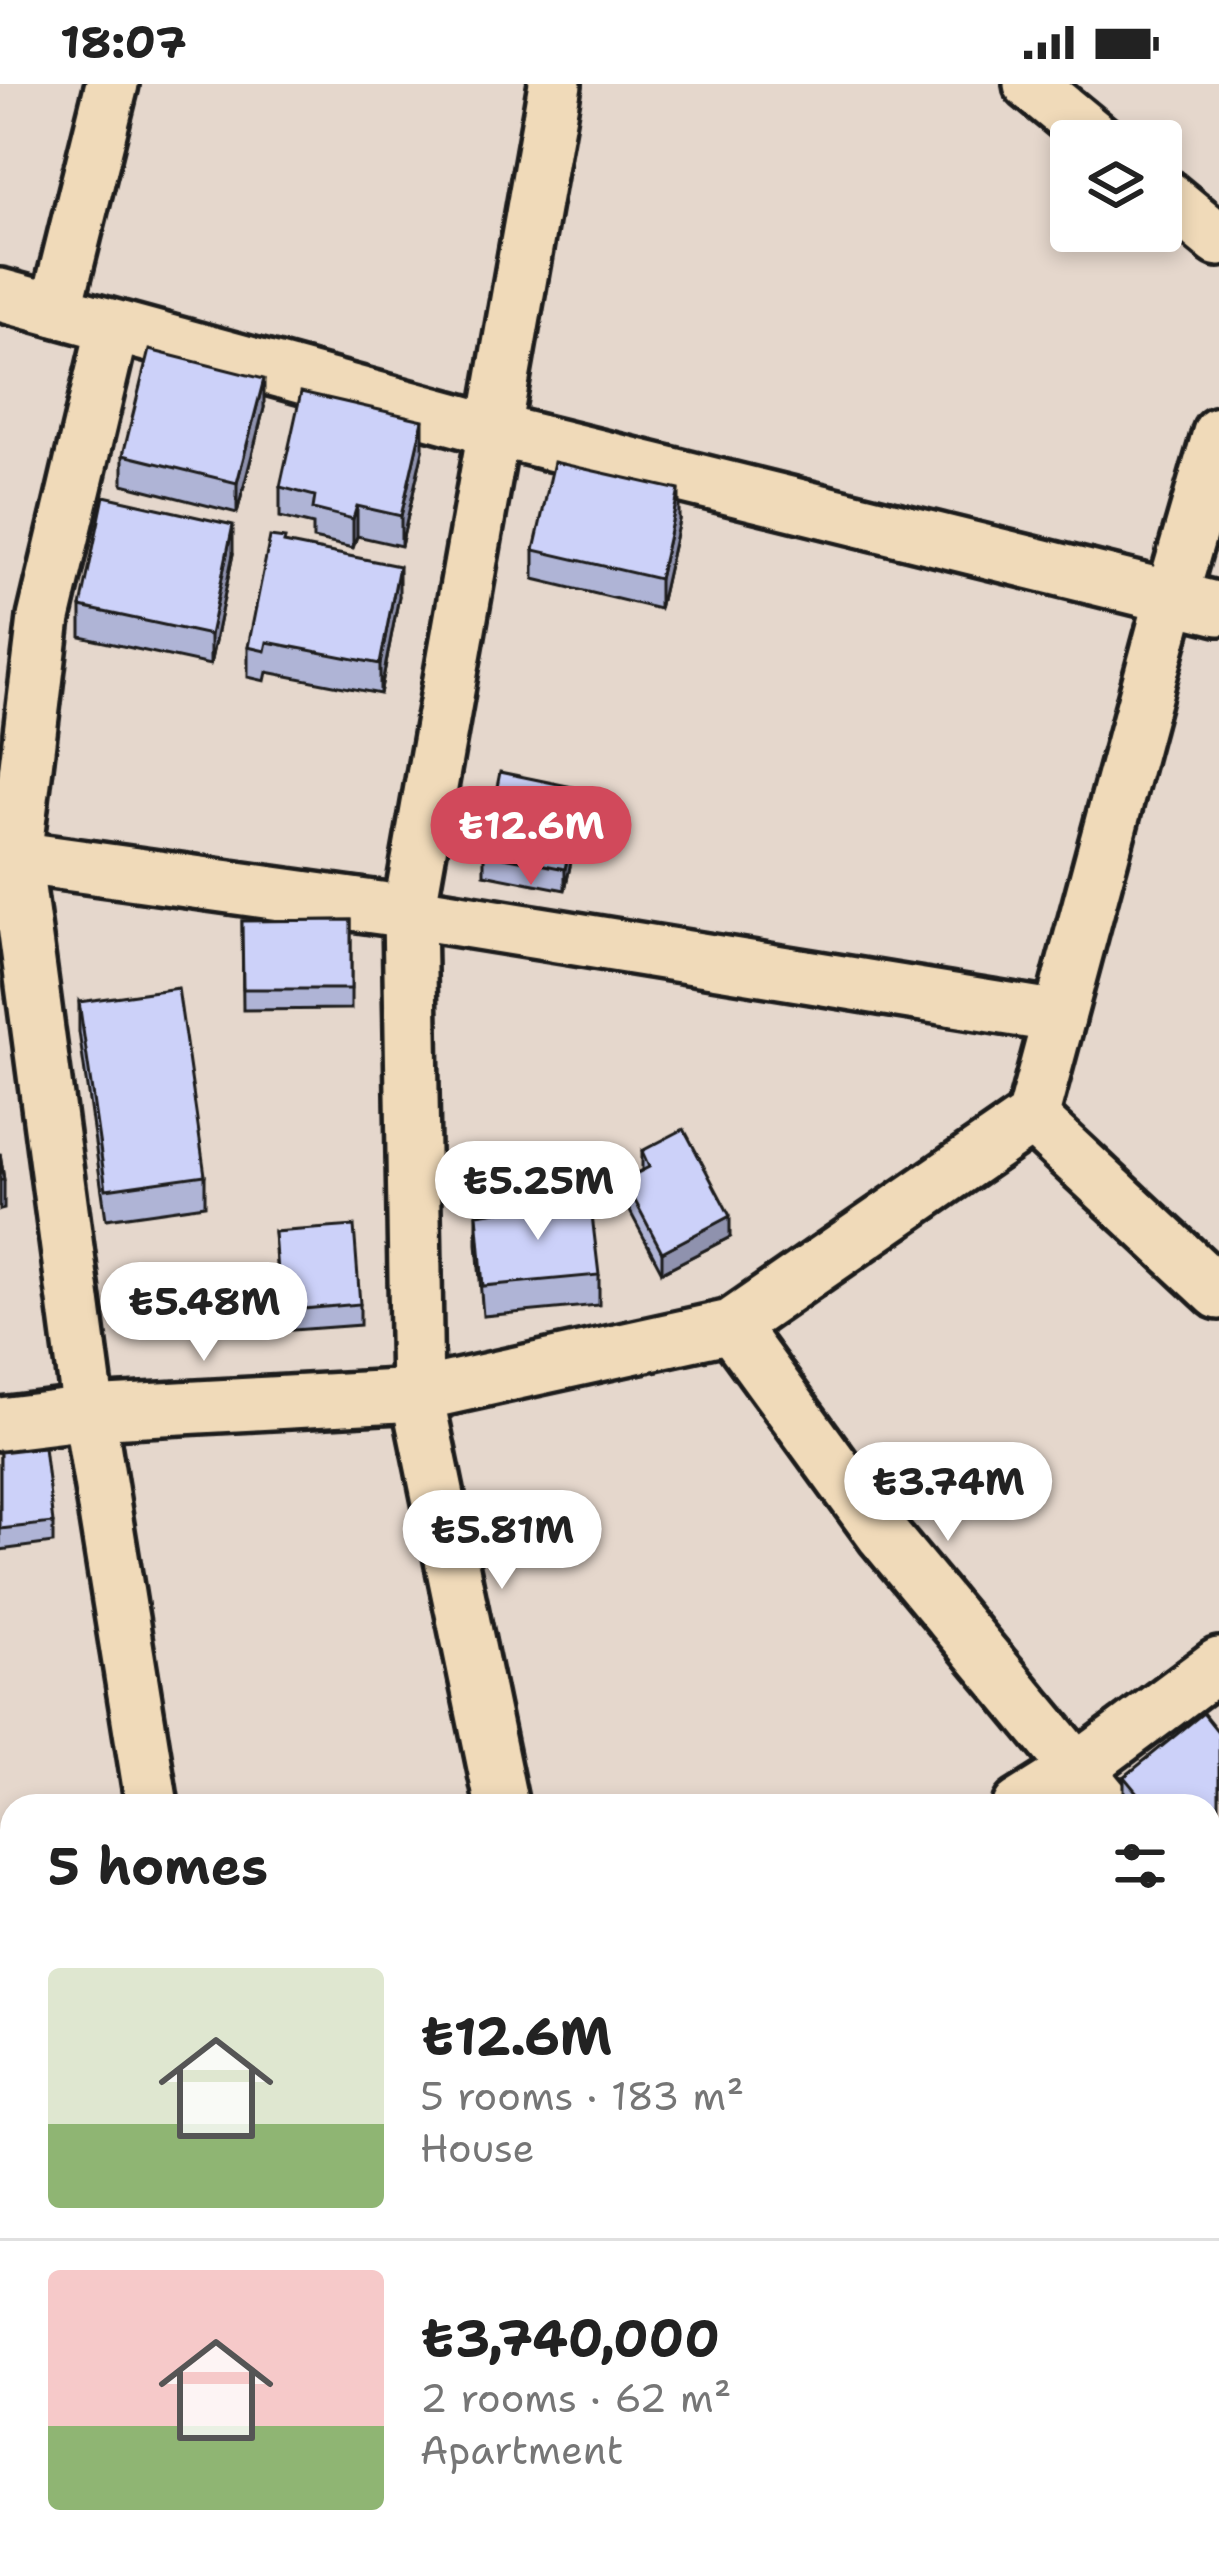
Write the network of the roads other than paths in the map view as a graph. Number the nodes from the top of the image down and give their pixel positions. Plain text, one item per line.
1 (112, 84) edge
2 (555, 84) edge
3 (1030, 84) edge
4 (1074, 120) edge
5 (1182, 209) edge
6 (1219, 240) edge
7 (0, 295) edge
8 (56, 310) junction
9 (113, 327) junction
10 (494, 430) junction
11 (1219, 433) edge
12 (1196, 603) edge
13 (7, 858) edge
14 (409, 912) junction
15 (1059, 1017) junction
16 (1032, 1118) junction
17 (1219, 1293) edge
18 (731, 1326) junction
19 (417, 1395) junction
20 (89, 1414) junction
21 (0, 1424) edge
22 (1219, 1664) edge
23 (1093, 1788) edge
24 (150, 1794) edge
25 (500, 1794) edge

1 - 8 street
2 - 10 street
3 - 4 street
5 - 6 street
7 - 8 street
8 - 9 street
9 - 10 street
9 - 13 street
10 - 12 street
10 - 14 street
11 - 12 street
12 - 15 street
13 - 14 street
13 - 20 street
14 - 15 street
14 - 19 street
15 - 16 street
16 - 17 street
16 - 18 street
18 - 19 street
18 - 23 street
19 - 20 street
19 - 25 street
20 - 21 street
20 - 24 street
22 - 23 street

